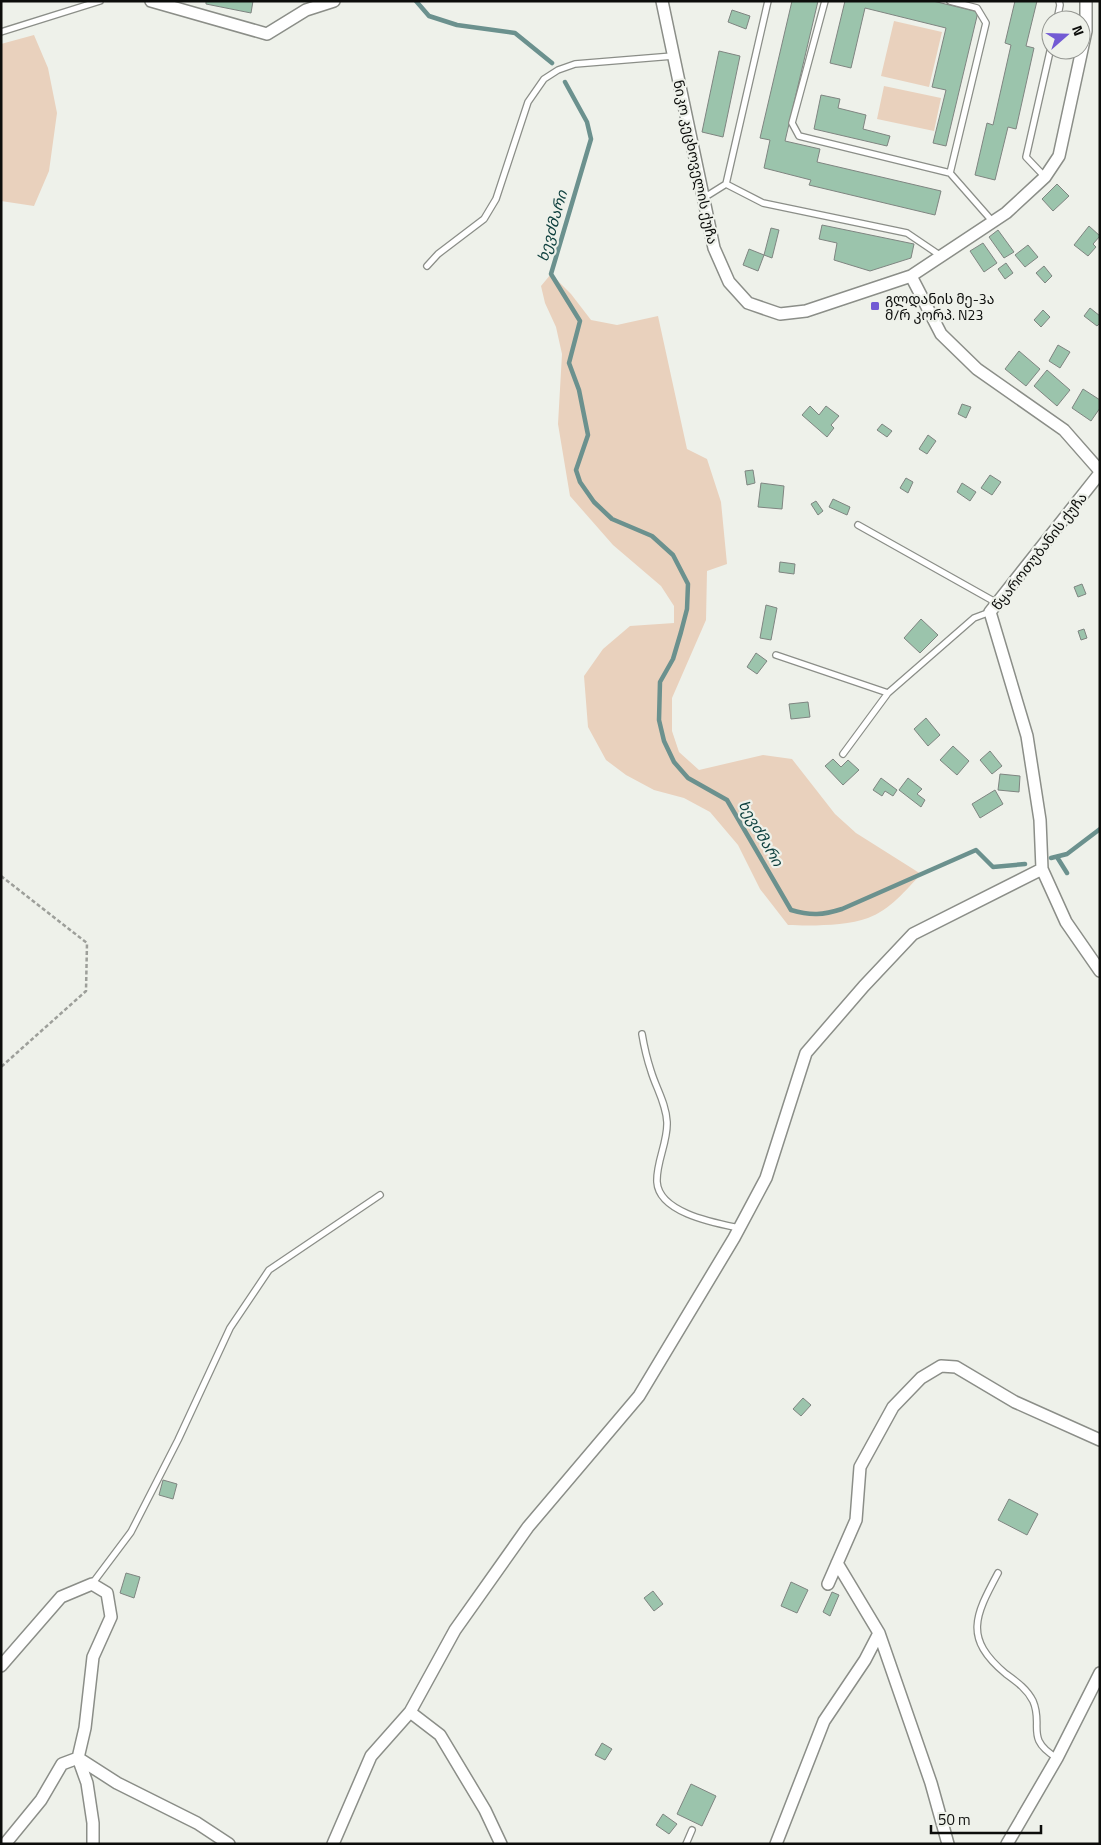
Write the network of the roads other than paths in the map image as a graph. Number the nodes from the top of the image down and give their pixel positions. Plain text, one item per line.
1 (100, 1) edge
2 (152, 1) edge
3 (334, 1) edge
4 (662, 1) edge
5 (768, 1) edge
6 (825, 1) edge
7 (950, 1) edge
8 (1086, 1) edge
9 (1, 32) edge
10 (673, 56) junction
11 (1048, 60) edge
12 (950, 173) junction
13 (1045, 177) junction
14 (726, 184) junction
15 (702, 200) junction
16 (993, 222) junction
17 (942, 256) junction
18 (427, 266) dead end
19 (912, 276) junction
20 (1100, 472) edge
21 (858, 525) dead end
22 (993, 608) junction
23 (776, 655) dead end
24 (888, 692) junction
25 (843, 754) dead end
26 (1042, 869) junction
27 (1100, 971) edge
28 (642, 1034) dead end
29 (380, 1195) dead end
30 (739, 1228) junction
31 (1100, 1440) edge
32 (837, 1563) junction
33 (998, 1573) dead end
34 (92, 1584) junction
35 (828, 1584) dead end
36 (879, 1633) junction
37 (1, 1666) edge
38 (1100, 1673) edge
39 (410, 1712) junction
40 (78, 1758) junction
41 (1056, 1758) junction
42 (692, 1830) dead end
43 (5, 1844) edge
44 (93, 1844) edge
45 (229, 1844) edge
46 (333, 1844) edge
47 (501, 1844) edge
48 (686, 1844) edge
49 (776, 1844) edge
50 (948, 1844) edge
51 (1007, 1844) edge

1 - 9 lane
2 - 3 street
4 - 10 street, ნიკო კეცხოველის ქუჩა
5 - 14 lane
6 - 12 lane
7 - 12 lane
8 - 13 street, ნიკო კეცხოველის ქუჩა
10 - 15 street, ნიკო კეცხოველის ქუჩა
10 - 18 lane
11 - 13 lane
12 - 16 lane
13 - 16 street, ნიკო კეცხოველის ქუჩა
14 - 15 lane
14 - 17 lane
15 - 19 street, ნიკო კეცხოველის ქუჩა
16 - 17 street, ნიკო კეცხოველის ქუჩა
17 - 19 street, ნიკო კეცხოველის ქუჩა
19 - 20 street, წყაროთუბანის ქუჩა
20 - 22 street, წყაროთუბანის ქუჩა
21 - 22 lane
22 - 24 lane
22 - 26 street, წყაროთუბანის ქუჩა
23 - 24 lane
24 - 25 lane
26 - 27 street, წყაროთუბანის ქუჩა
26 - 30 street
28 - 30 lane
29 - 34 lane
30 - 39 street
31 - 32 street
32 - 35 street
32 - 36 street
33 - 41 lane
34 - 37 street
34 - 40 street
36 - 49 street
36 - 50 street
38 - 41 street
39 - 46 street
39 - 47 street
40 - 43 street
40 - 44 street
40 - 45 street
41 - 51 street
42 - 48 lane

